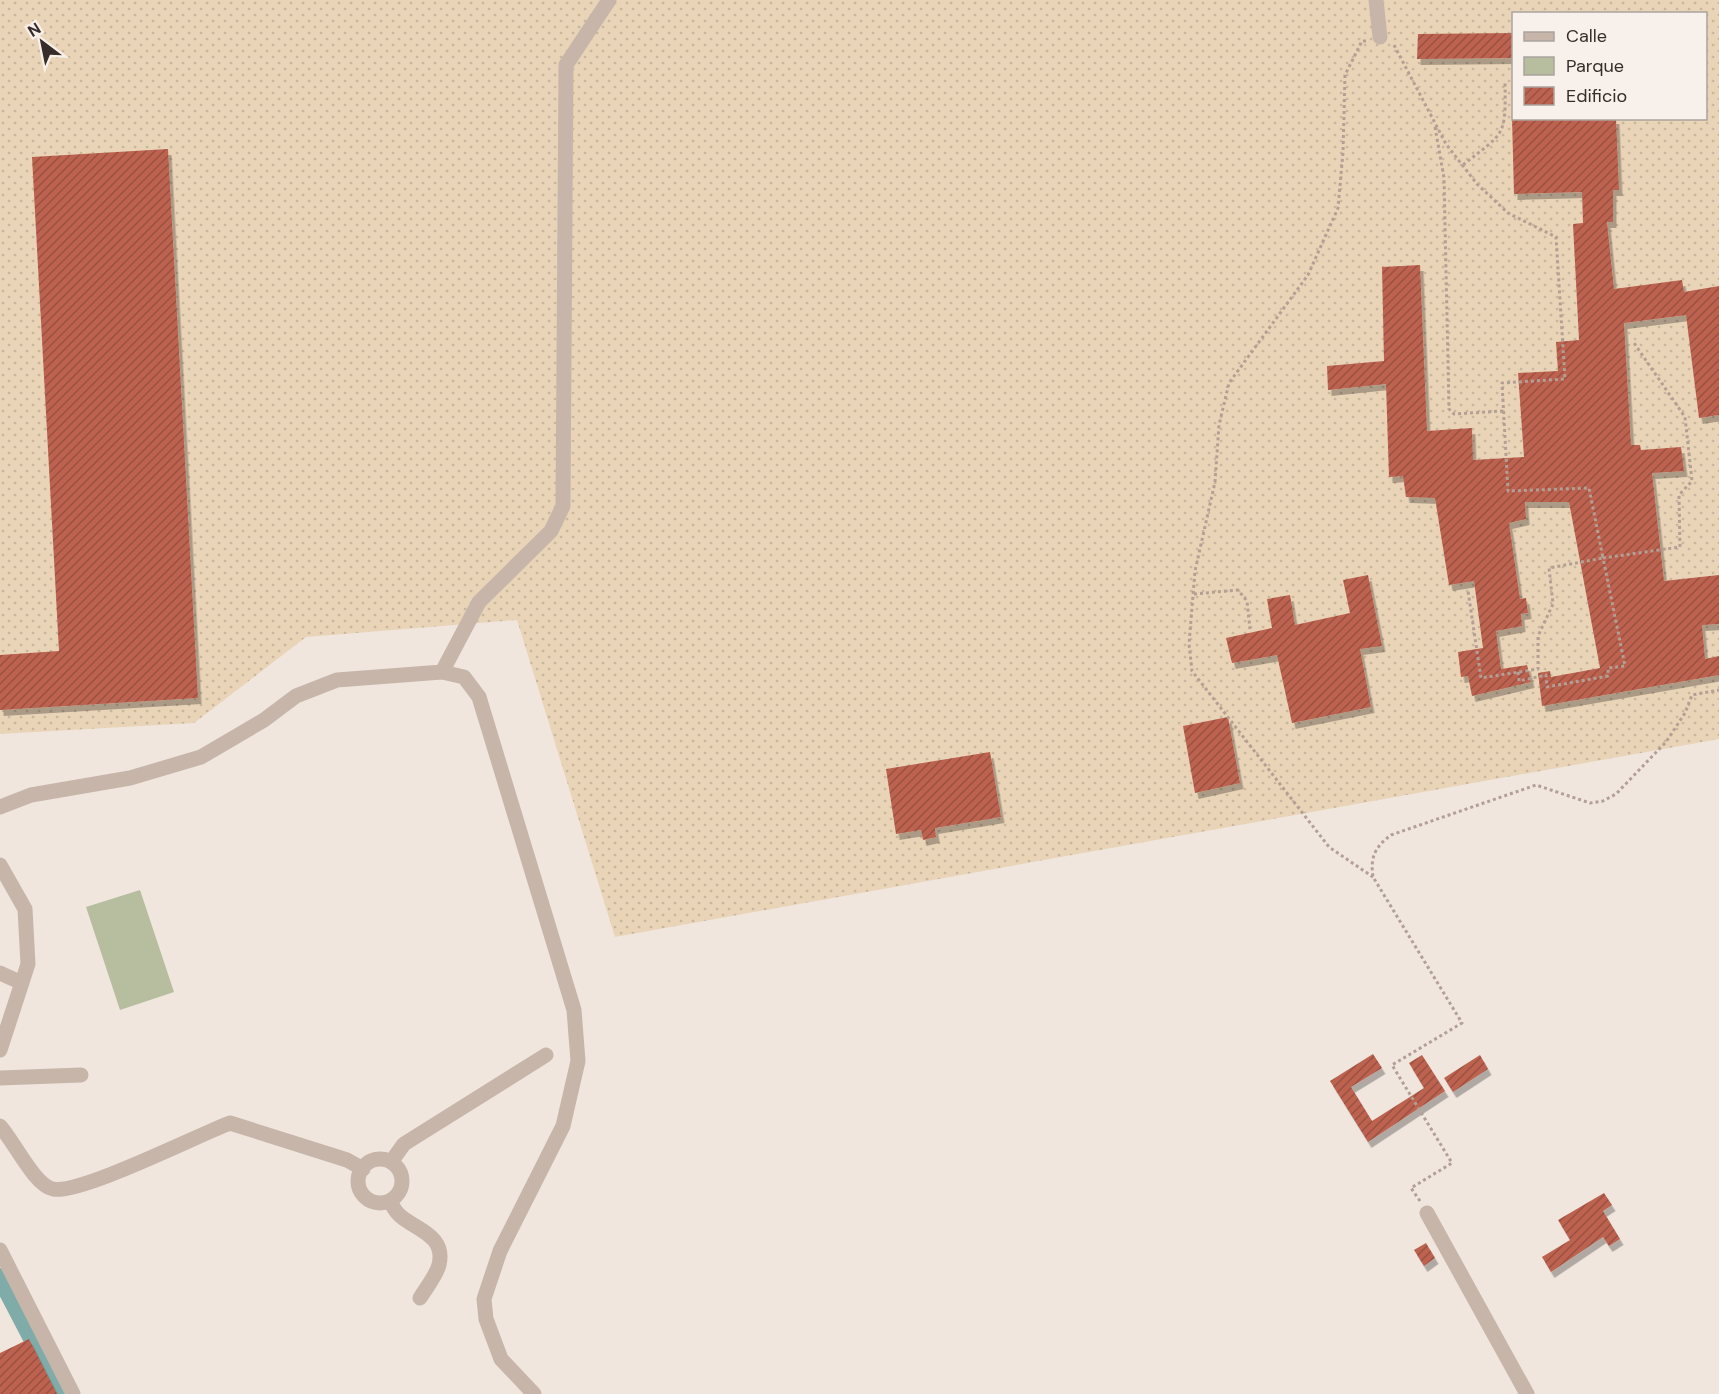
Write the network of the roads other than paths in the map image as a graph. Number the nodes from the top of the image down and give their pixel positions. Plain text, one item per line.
1 (609, 0) edge
2 (1376, 0) edge
3 (1380, 37) road end
4 (442, 672) junction
5 (0, 807) edge
6 (0, 865) edge
7 (0, 973) edge
8 (22, 983) junction
9 (0, 1050) edge
10 (546, 1055) dead end
11 (81, 1075) dead end
12 (0, 1078) edge
13 (0, 1126) edge
14 (391, 1162) junction
15 (363, 1169) junction
16 (391, 1202) junction
17 (1427, 1213) road end
18 (0, 1250) edge
19 (420, 1298) dead end
20 (73, 1394) edge
21 (534, 1394) edge
22 (1527, 1394) edge

1 - 4 street
2 - 3 street
4 - 5 street
4 - 21 street
6 - 8 street
7 - 8 street
8 - 9 street
10 - 14 street
11 - 12 street
13 - 15 street
14 - 15 street
14 - 16 street
15 - 16 street
16 - 19 street
17 - 22 street
18 - 20 street

